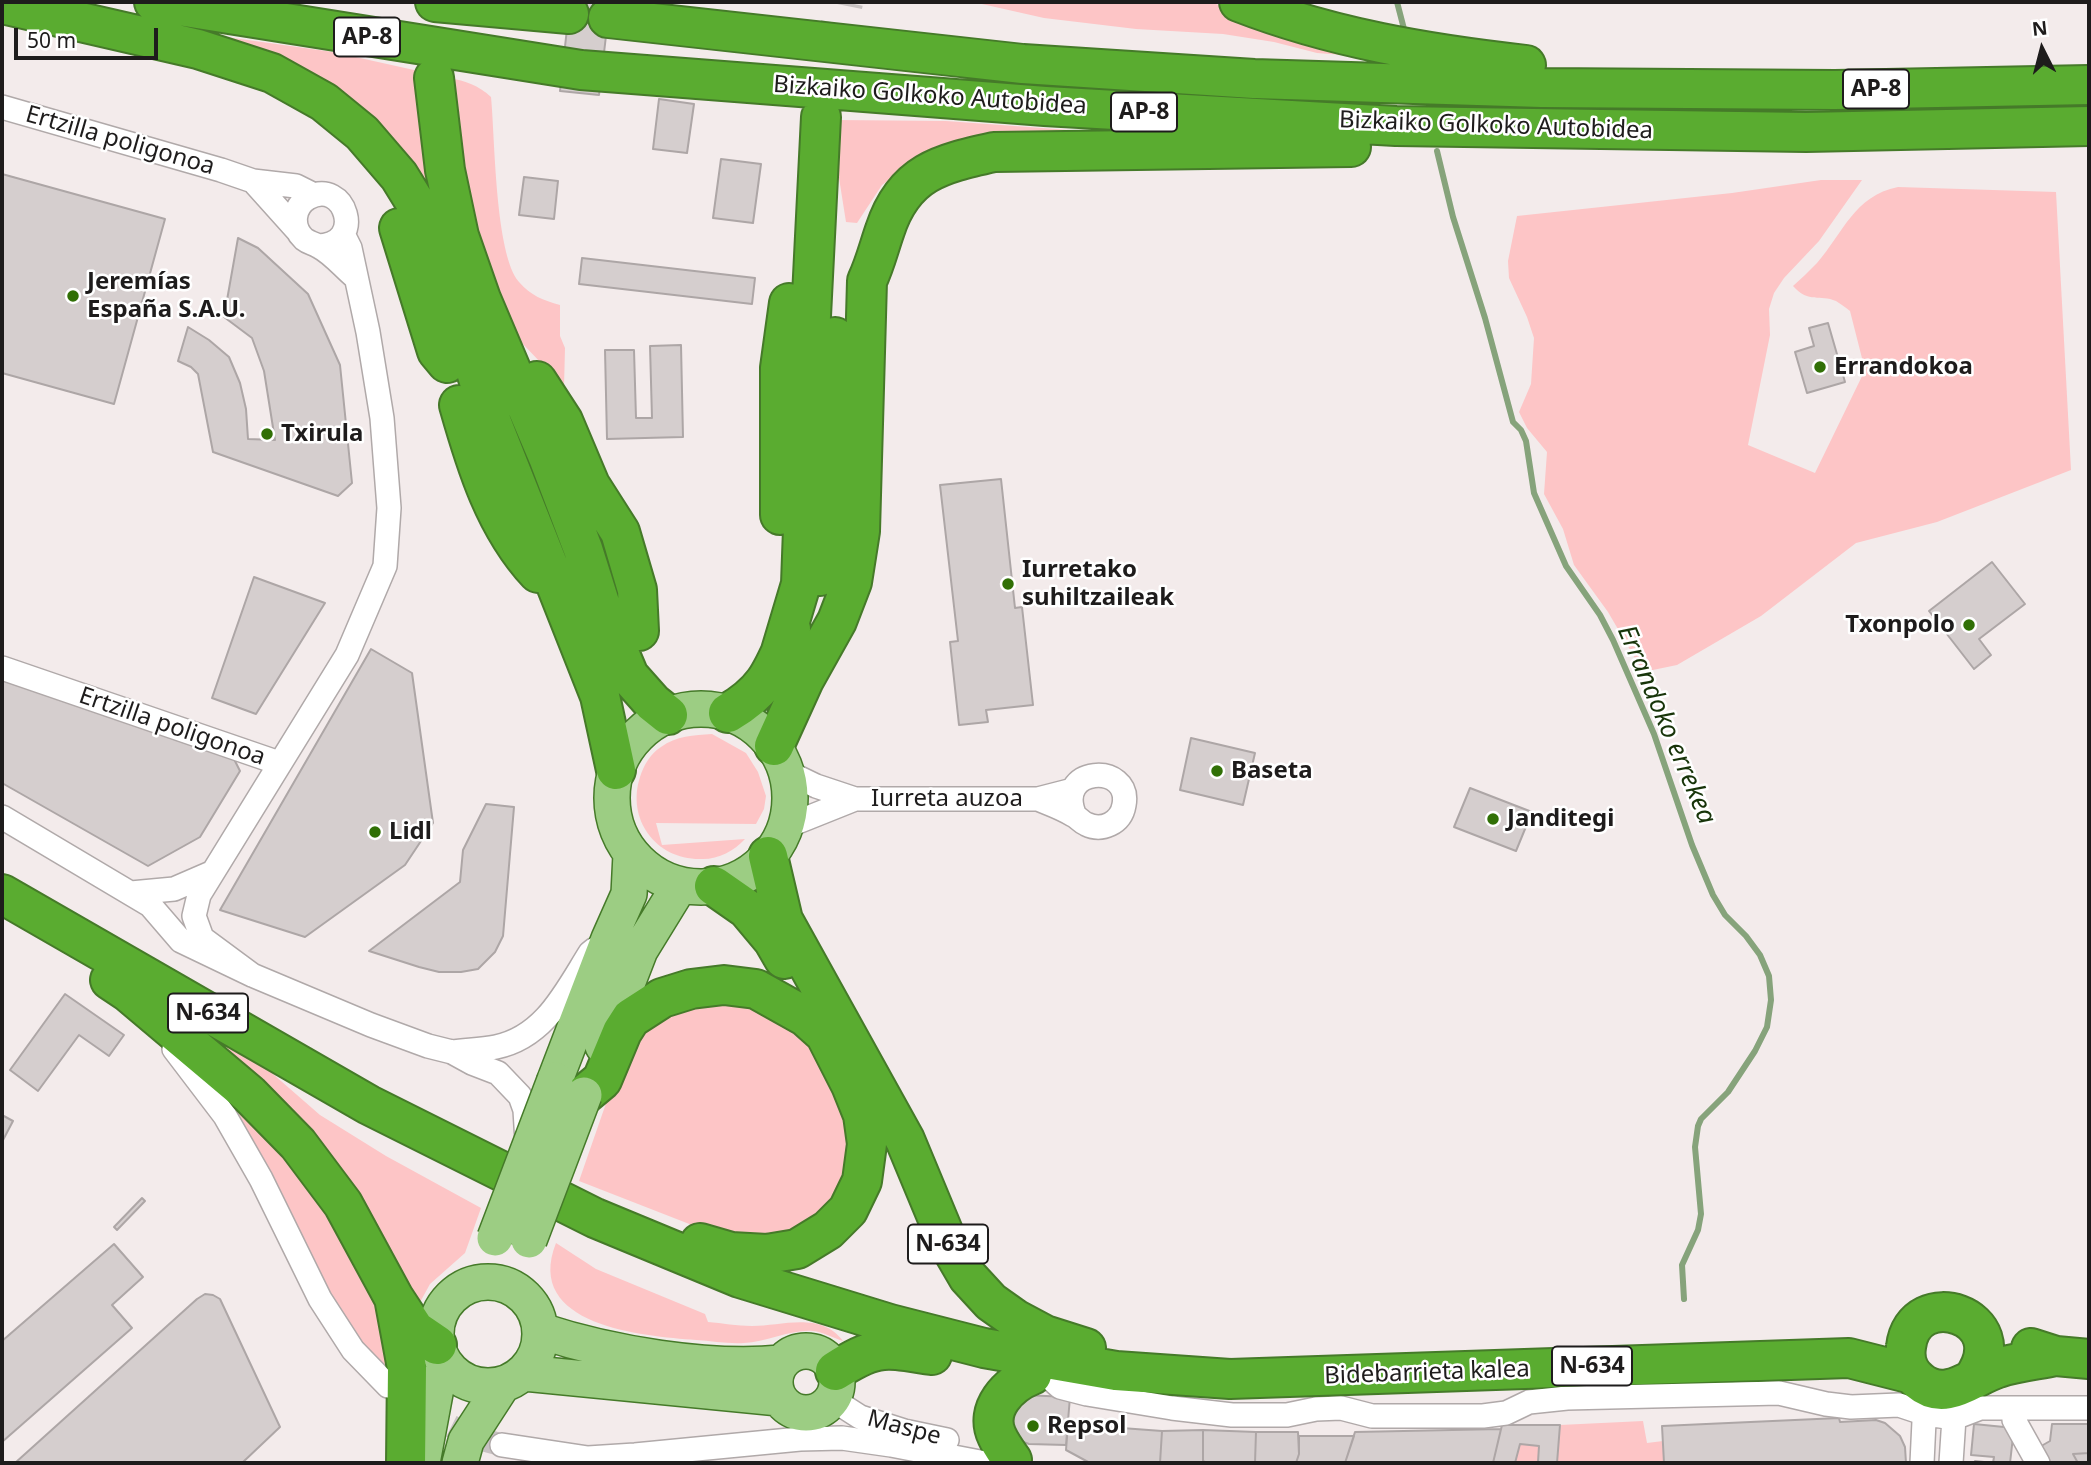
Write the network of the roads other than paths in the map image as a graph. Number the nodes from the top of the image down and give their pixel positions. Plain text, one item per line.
1 (154, 2) edge
2 (435, 2) edge
3 (1239, 2) edge
4 (2, 4) edge
5 (569, 14) dead end
6 (608, 18) dead end
7 (435, 78) dead end
8 (2089, 85) edge
9 (1662, 88) junction
10 (2, 107) edge
11 (821, 117) tunnel mouth
12 (2089, 126) edge
13 (1708, 132) junction
14 (372, 144) junction
15 (246, 178) junction
16 (314, 195) junction
17 (297, 230) junction
18 (343, 234) junction
19 (318, 246) junction
20 (355, 277) junction
21 (482, 356) junction
22 (8, 671) edge
23 (678, 712) junction
24 (728, 713) junction
25 (783, 745) junction
26 (279, 763) junction
27 (616, 770) junction
28 (1073, 790) junction
29 (855, 799) junction
30 (1038, 799) junction
31 (1076, 816) junction
32 (2, 817) edge
33 (777, 842) junction
34 (631, 854) junction
35 (211, 873) junction
36 (697, 885) junction
37 (131, 893) junction
38 (2, 894) edge
39 (2, 906) edge
40 (609, 939) junction
41 (84, 962) junction
42 (252, 975) junction
43 (825, 1034) junction
44 (452, 1052) junction
45 (569, 1088) junction
46 (416, 1130) junction
47 (527, 1149) junction
48 (470, 1284) junction
49 (517, 1289) junction
50 (394, 1298) junction
51 (1977, 1327) junction
52 (541, 1331) junction
53 (441, 1355) junction
54 (2073, 1357) edge
55 (782, 1363) junction
56 (1174, 1376) junction
57 (1335, 1376) junction
58 (1041, 1377) junction
59 (1917, 1377) junction
60 (513, 1379) junction
61 (834, 1385) junction
62 (388, 1386) dead end
63 (779, 1398) junction
64 (1960, 1400) junction
65 (2089, 1408) edge
66 (2014, 1420) dead end
67 (502, 1445) tunnel mouth
68 (1005, 1462) edge
69 (405, 1463) edge
70 (422, 1463) edge
71 (460, 1463) edge
72 (1922, 1463) edge
73 (1951, 1463) edge
74 (2038, 1463) edge

1 - 13 highway, Bizkaiko Golkoko Autobidea / AP-8
2 - 5 highway
3 - 9 highway
4 - 14 highway
6 - 9 highway, Bizkaiko Golkoko Autobidea / AP-8
7 - 21 highway
8 - 9 highway, Bizkaiko Golkoko Autobidea / AP-8
10 - 15 street, Ertzilla poligonoa
11 - 24 highway
12 - 13 highway, Bizkaiko Golkoko Autobidea / AP-8
13 - 25 highway
14 - 21 highway
14 - 21 highway
15 - 16 street, Ertzilla poligonoa
15 - 17 street
16 - 17 street
16 - 18 street
17 - 19 street
18 - 19 street
18 - 20 street, Ertzilla poligonoa
19 - 20 street
20 - 26 street, Ertzilla poligonoa
21 - 23 highway
21 - 23 highway
21 - 27 highway
22 - 26 street, Ertzilla poligonoa
23 - 24 main road
23 - 27 main road
24 - 25 main road
25 - 29 street
25 - 33 main road
26 - 35 street
27 - 34 main road
28 - 30 street
28 - 31 street
28 - 31 street
29 - 30 street, Iurreta auzoa
29 - 33 street
30 - 31 street
32 - 37 street
33 - 36 main road
33 - 57 highway, N-634
34 - 36 main road
34 - 40 main road
35 - 37 street
35 - 42 street
36 - 43 highway
36 - 45 main road
37 - 42 street
38 - 46 highway, N-634
39 - 41 highway
40 - 44 street
40 - 45 main road
41 - 50 highway
41 - 62 street
42 - 44 street
43 - 45 highway
43 - 46 highway
44 - 47 street
45 - 47 main road, bridge
45 - 49 main road, bridge
46 - 56 highway, N-634
47 - 48 main road, bridge
48 - 49 main road
48 - 53 main road
49 - 52 main road
50 - 53 highway
50 - 69 highway
51 - 54 highway
51 - 59 highway
51 - 64 highway
52 - 55 main road
52 - 60 main road
53 - 60 main road
53 - 70 main road
54 - 64 highway
55 - 61 main road
55 - 63 main road
56 - 57 highway, Bidebarrieta kalea / N-634
56 - 58 highway
57 - 59 highway, Bidebarrieta kalea / N-634
58 - 59 street, Bidebarrieta kalea
58 - 61 highway
58 - 68 highway
59 - 64 highway
59 - 72 street
60 - 63 main road
60 - 71 main road
61 - 63 main road
61 - 68 street, Maspe
64 - 65 street
64 - 73 street
66 - 74 street
67 - 68 street

